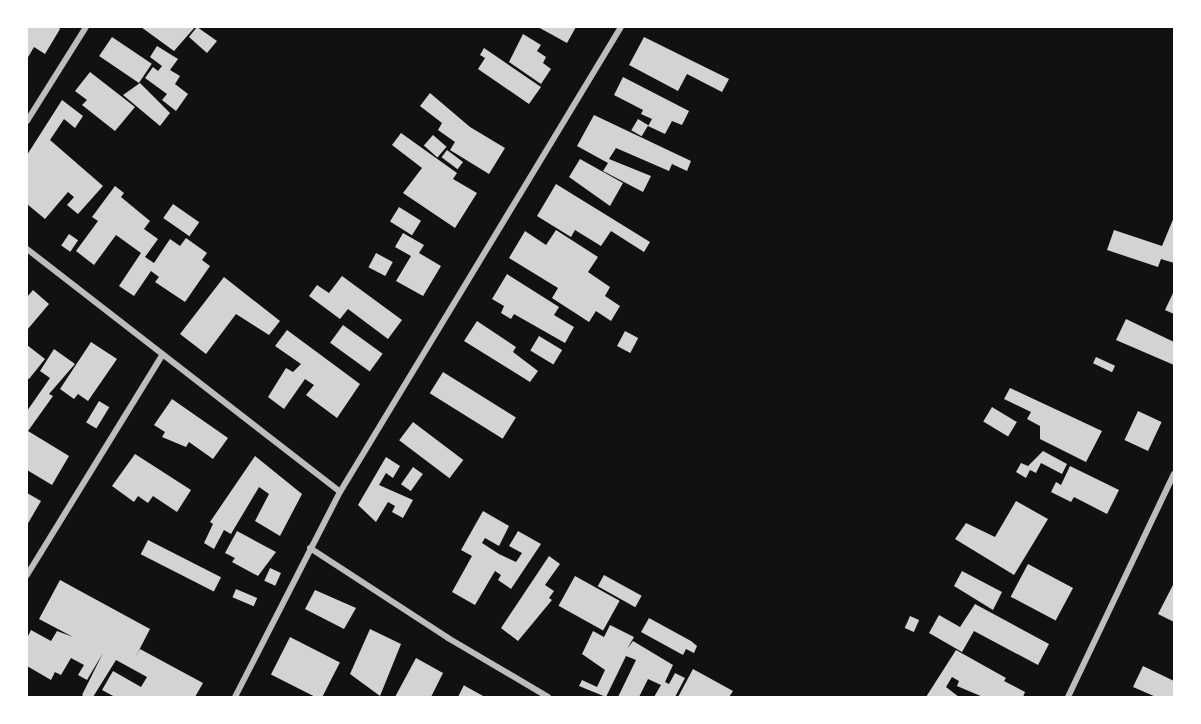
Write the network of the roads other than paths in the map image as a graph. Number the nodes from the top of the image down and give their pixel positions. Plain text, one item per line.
1 (86, 27) edge
2 (621, 27) edge
3 (27, 121) edge
4 (27, 249) edge
5 (162, 354) junction
6 (1174, 474) edge
7 (340, 492) junction
8 (310, 548) junction
9 (27, 575) edge
10 (235, 697) edge
11 (548, 697) edge
12 (1068, 697) edge

1 - 3 street
2 - 7 street
4 - 5 street
5 - 7 street
5 - 9 street
6 - 12 street
7 - 8 street
8 - 10 street
8 - 11 street

